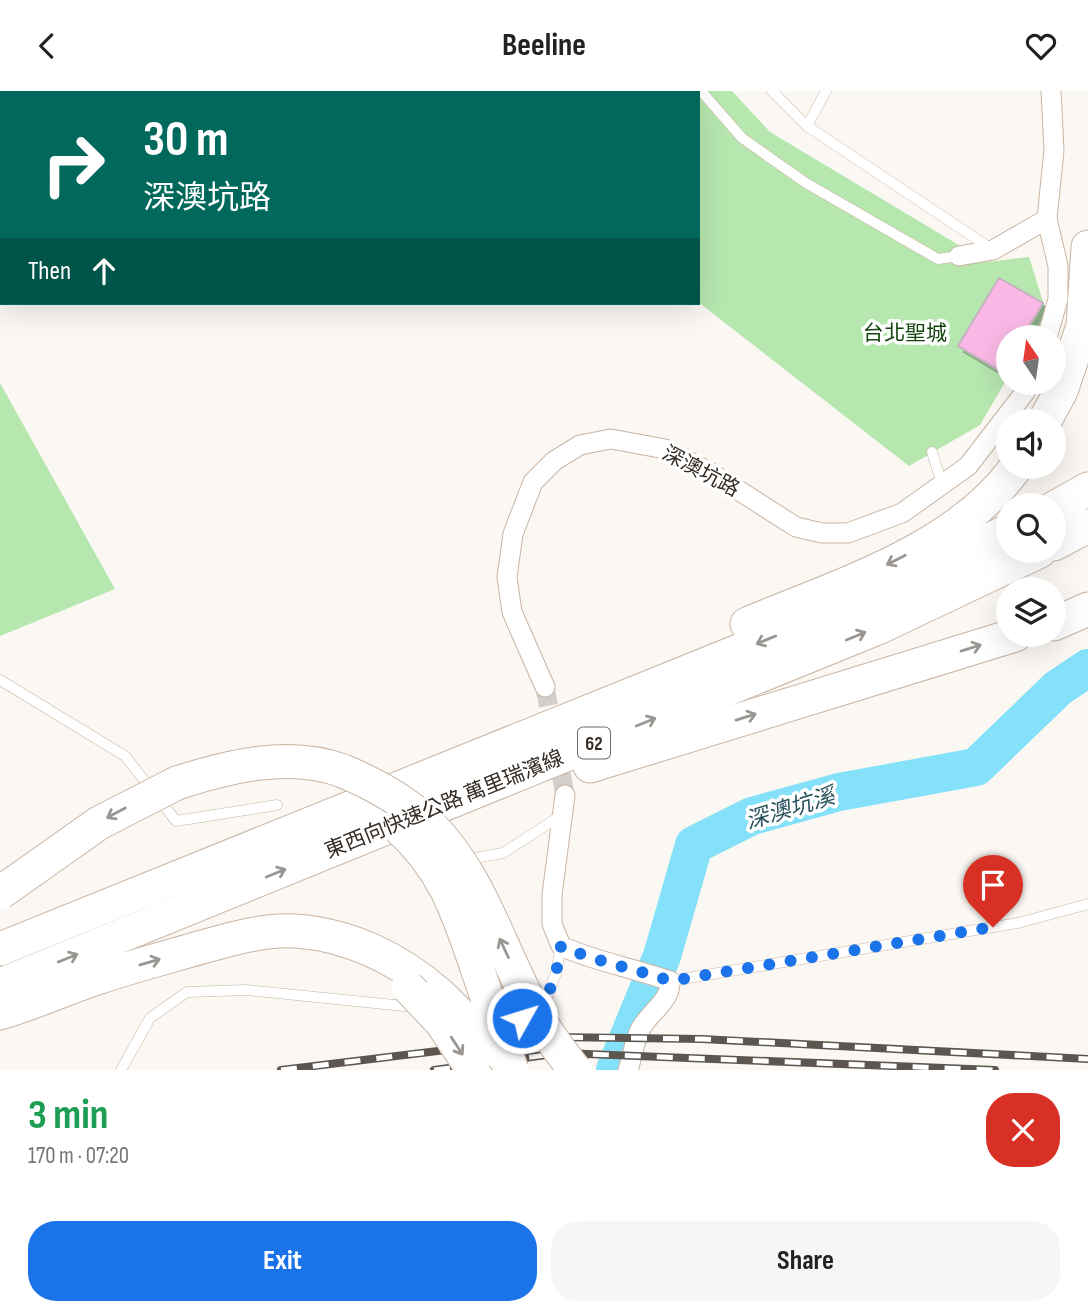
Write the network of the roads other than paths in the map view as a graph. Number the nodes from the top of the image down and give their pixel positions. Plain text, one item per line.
1 (701, 91) edge
2 (772, 91) edge
3 (826, 91) edge
4 (1051, 91) edge
5 (807, 126) junction
6 (1047, 219) junction
7 (1088, 247) edge
8 (993, 250) junction
9 (959, 256) joint
10 (1051, 325) edge
11 (1023, 395) edge
12 (1051, 409) edge
13 (932, 453) dead end
14 (1007, 479) edge
15 (943, 484) junction
16 (1088, 489) edge
17 (1066, 501) edge
18 (1088, 526) edge
19 (996, 537) edge
20 (1066, 538) edge
21 (996, 553) edge
22 (964, 554) junction
23 (1088, 609) edge
24 (1066, 619) edge
25 (996, 641) edge
26 (0, 680) edge
27 (545, 687) tunnel mouth
28 (337, 790) junction
29 (565, 795) tunnel mouth
30 (277, 805) dead end
31 (562, 815) junction
32 (377, 832) junction
33 (422, 868) dead end
34 (0, 893) edge
35 (1088, 904) edge
36 (561, 946) junction
37 (0, 949) edge
38 (670, 981) junction
39 (423, 991) junction
40 (5, 998) edge
41 (121, 1070) edge
42 (472, 1070) edge
43 (512, 1070) edge
44 (518, 1070) edge
45 (575, 1070) edge
46 (628, 1070) edge

1 - 9 lane
2 - 5 lane
3 - 5 lane
4 - 6 street
5 - 8 lane
6 - 8 street
6 - 10 street
7 - 12 highway
8 - 9 street
11 - 15 street, 深澳坑路
13 - 15 lane
14 - 22 highway
15 - 27 street, 深澳坑路
16 - 17 highway
18 - 20 highway
19 - 22 highway, 東西向快速公路 萬里瑞濱線 / 62
21 - 22 highway, 東西向快速公路 萬里瑞濱線 / 62
22 -> 28 highway, 東西向快速公路 萬里瑞濱線 / 62
32 -> 22 highway, 東西向快速公路 萬里瑞濱線 / 62
23 - 24 highway
32 -> 25 highway
26 - 30 lane
28 -> 34 highway, bridge
28 - 37 highway, 東西向快速公路 萬里瑞濱線 / 62
28 - 43 highway, bridge
45 -> 28 highway, bridge
29 - 31 street
31 - 33 lane
31 - 36 street
40 -> 32 highway, 東西向快速公路 萬里瑞濱線 / 62
35 - 38 lane
36 - 38 street
36 - 41 lane
38 - 46 street
40 -> 39 highway
39 -> 42 highway, bridge
39 - 44 highway, bridge

